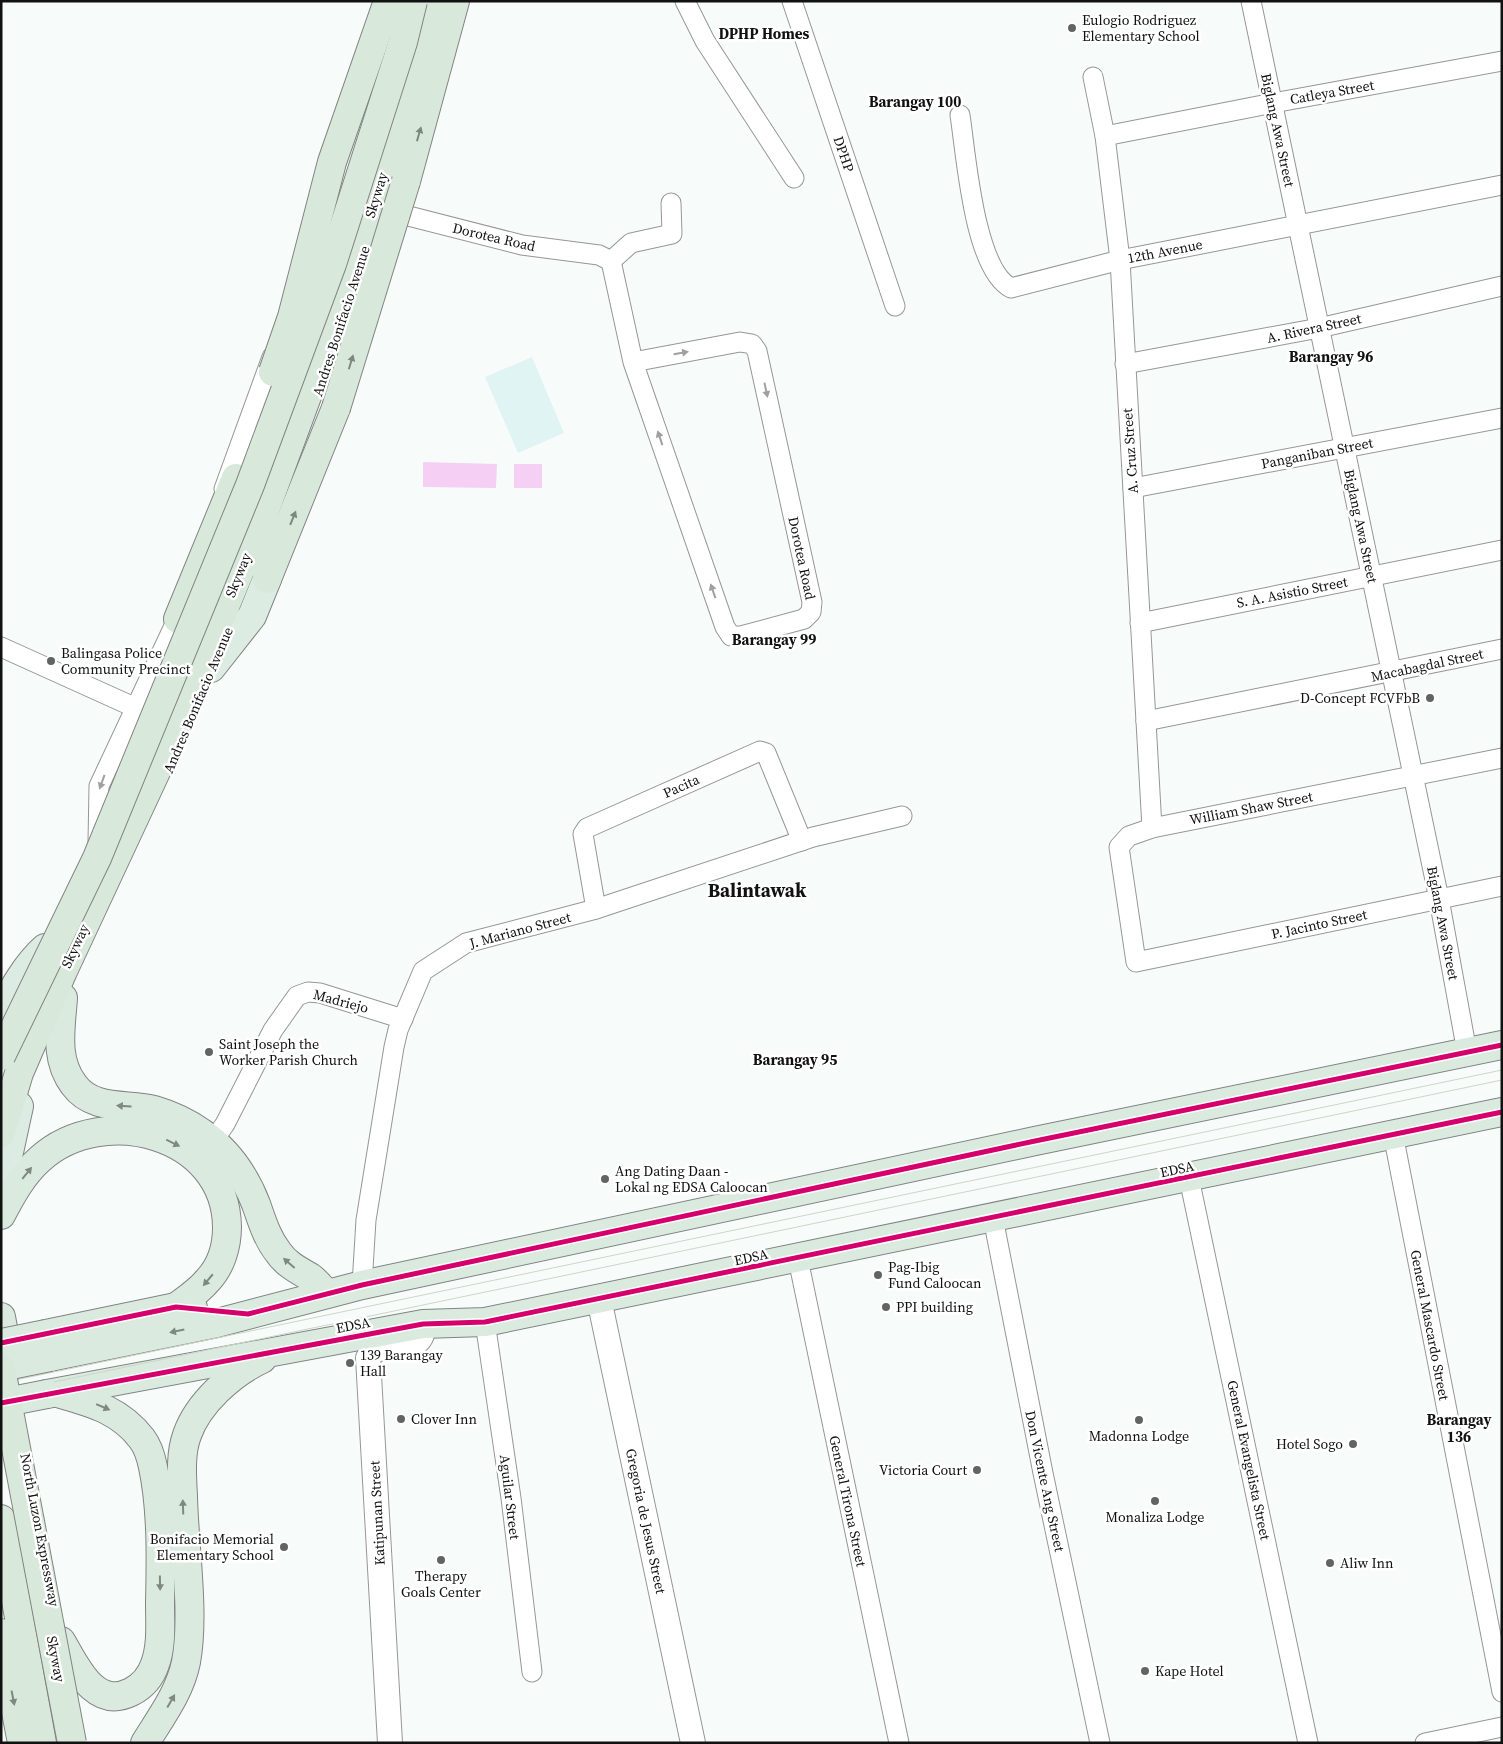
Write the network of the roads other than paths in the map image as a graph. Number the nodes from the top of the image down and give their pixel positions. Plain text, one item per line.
1 (388, 1) edge
2 (393, 1) edge
3 (412, 1) edge
4 (432, 1) edge
5 (438, 1) edge
6 (455, 1) edge
7 (685, 1) edge
8 (792, 1) edge
9 (1251, 1) edge
10 (1502, 61) edge
11 (1092, 77) dead end
12 (1273, 102) junction
13 (960, 115) dead end
14 (1105, 136) junction
15 (794, 178) dead end
16 (1502, 185) edge
17 (671, 203) dead end
18 (377, 208) junction
19 (1298, 225) junction
20 (1120, 260) junction
21 (611, 262) junction
22 (1502, 286) edge
23 (895, 306) dead end
24 (1319, 328) junction
25 (633, 362) junction
26 (1125, 364) junction
27 (1502, 418) edge
28 (1344, 448) junction
29 (1133, 488) junction
30 (268, 525) junction
31 (1502, 550) edge
32 (1371, 576) junction
33 (267, 579) junction
34 (178, 619) junction
35 (1140, 624) junction
36 (1, 647) edge
37 (1502, 649) edge
38 (210, 668) junction
39 (1392, 673) junction
40 (136, 708) junction
41 (1146, 721) junction
42 (1502, 758) edge
43 (1413, 776) junction
44 (902, 816) dead end
45 (1152, 828) junction
46 (802, 841) junction
47 (98, 842) junction
48 (1502, 886) edge
49 (1439, 899) junction
50 (596, 909) junction
51 (45, 948) junction
52 (1136, 962) joint
53 (8, 988) edge
54 (63, 998) junction
55 (1, 1011) edge
56 (403, 1019) junction
57 (1, 1038) edge
58 (1502, 1045) edge
59 (1467, 1052) junction
60 (1, 1056) edge
61 (1502, 1112) edge
62 (1, 1133) edge
63 (1393, 1134) junction
64 (213, 1141) junction
65 (1189, 1178) junction
66 (1, 1189) edge
67 (1, 1215) edge
68 (993, 1218) junction
69 (798, 1258) junction
70 (362, 1285) junction
71 (326, 1293) junction
72 (599, 1299) junction
73 (176, 1307) junction
74 (248, 1314) junction
75 (1, 1317) edge
76 (485, 1322) junction
77 (424, 1324) junction
78 (1, 1344) edge
79 (48, 1345) junction
80 (279, 1351) junction
81 (1, 1368) edge
82 (52, 1394) junction
83 (1, 1403) edge
84 (1, 1505) edge
85 (1, 1519) edge
86 (1, 1633) edge
87 (61, 1641) junction
88 (532, 1672) dead end
89 (1502, 1692) edge
90 (1, 1720) edge
91 (1502, 1727) edge
92 (11, 1743) edge
93 (22, 1743) edge
94 (42, 1743) edge
95 (50, 1743) edge
96 (72, 1743) edge
97 (84, 1743) edge
98 (145, 1743) edge
99 (390, 1743) edge
100 (693, 1743) edge
101 (899, 1743) edge
102 (1100, 1743) edge
103 (1308, 1743) edge
104 (1425, 1743) edge

1 - 34 highway, bridge
2 - 34 street
3 - 47 main road, Andres Bonifacio Avenue
3 - 60 highway, Skyway, bridge
4 - 62 highway, Skyway
5 - 18 main road, Andres Bonifacio Avenue
33 -> 6 highway, bridge
7 - 15 street
8 - 23 street, DPHP
9 - 12 street, Biglang Awa Street
10 - 12 street, Catleya Street
11 - 14 street, A. Cruz Street
12 - 14 street, Catleya Street
12 - 19 street, Biglang Awa Street
13 - 20 street, 12th Avenue
14 - 20 street, A. Cruz Street
16 - 19 street, 12th Avenue
17 - 21 street
18 - 21 street, Dorotea Road
18 - 30 main road, Andres Bonifacio Avenue
19 - 20 street, 12th Avenue
19 - 24 street, Biglang Awa Street
20 - 26 street, A. Cruz Street
21 - 25 street, Dorotea Road
22 - 24 street, A. Rivera Street
24 - 26 street, A. Rivera Street
24 - 28 street, Biglang Awa Street
25 -> 25 street, Dorotea Road
26 - 29 street, A. Cruz Street
27 - 28 street, Panganiban Street
28 - 29 street, Panganiban Street
28 - 32 street, Biglang Awa Street
29 - 35 street, A. Cruz Street
30 - 33 main road
30 - 38 main road, Andres Bonifacio Avenue
31 - 32 street, S. A. Asistio Street
32 - 35 street, S. A. Asistio Street
32 - 39 street, Biglang Awa Street
33 - 38 main road
34 - 40 street
35 - 41 street, A. Cruz Street
36 - 40 street
37 - 39 street, Macabagdal Street
38 - 54 main road, Andres Bonifacio Avenue
39 - 41 street, Macabagdal Street
39 - 43 street, Biglang Awa Street
40 -> 47 street
41 - 45 street, A. Cruz Street
42 - 43 street, William Shaw Street
43 - 45 street, William Shaw Street
43 - 49 street, Biglang Awa Street
44 - 46 street, J. Mariano Street
45 - 52 street, William Shaw Street
46 - 50 street, J. Mariano Street
46 - 50 street, Pacita
47 - 51 main road, Andres Bonifacio Avenue
48 - 49 street, P. Jacinto Street
49 - 52 street, P. Jacinto Street
49 - 59 street, Biglang Awa Street
50 - 56 street, J. Mariano Street
51 - 53 main road, Andres Bonifacio Avenue
51 - 57 main road, Andres Bonifacio Avenue
53 - 55 main road, Andres Bonifacio Avenue
64 -> 54 highway
54 - 66 main road, Andres Bonifacio Avenue
56 - 64 street, Madriejo
56 - 70 street, J. Mariano Street
58 - 59 highway
59 - 70 highway
61 - 63 highway, EDSA
63 - 65 highway, EDSA
63 - 89 street, General Mascardo Street
71 -> 64 highway
65 - 68 highway, EDSA
65 - 103 street, General Evangelista Street
67 -> 73 highway
68 - 69 highway, EDSA
68 - 102 street, Don Vicente Ang Street
69 - 72 highway, EDSA
69 - 101 street, General Tirona Street
70 - 71 highway
71 - 74 highway
72 - 76 highway, EDSA
72 - 100 street, Gregoria de Jesus Street
73 - 74 highway
73 - 79 highway
74 -> 79 highway
75 - 87 highway, North Luzon Expressway
76 - 77 highway, EDSA
76 - 88 street, Aguilar Street
77 - 80 highway, EDSA
77 - 99 street, Katipunan Street
78 - 79 highway, bridge
79 - 81 highway, bridge
80 - 82 highway, EDSA
98 -> 80 highway
81 - 96 highway, Skyway, bridge
82 - 83 highway, EDSA, bridge
82 -> 87 highway
84 - 95 highway
85 - 94 highway, Skyway
86 -> 93 highway
87 - 97 highway, North Luzon Expressway
90 - 92 highway
91 - 104 street

